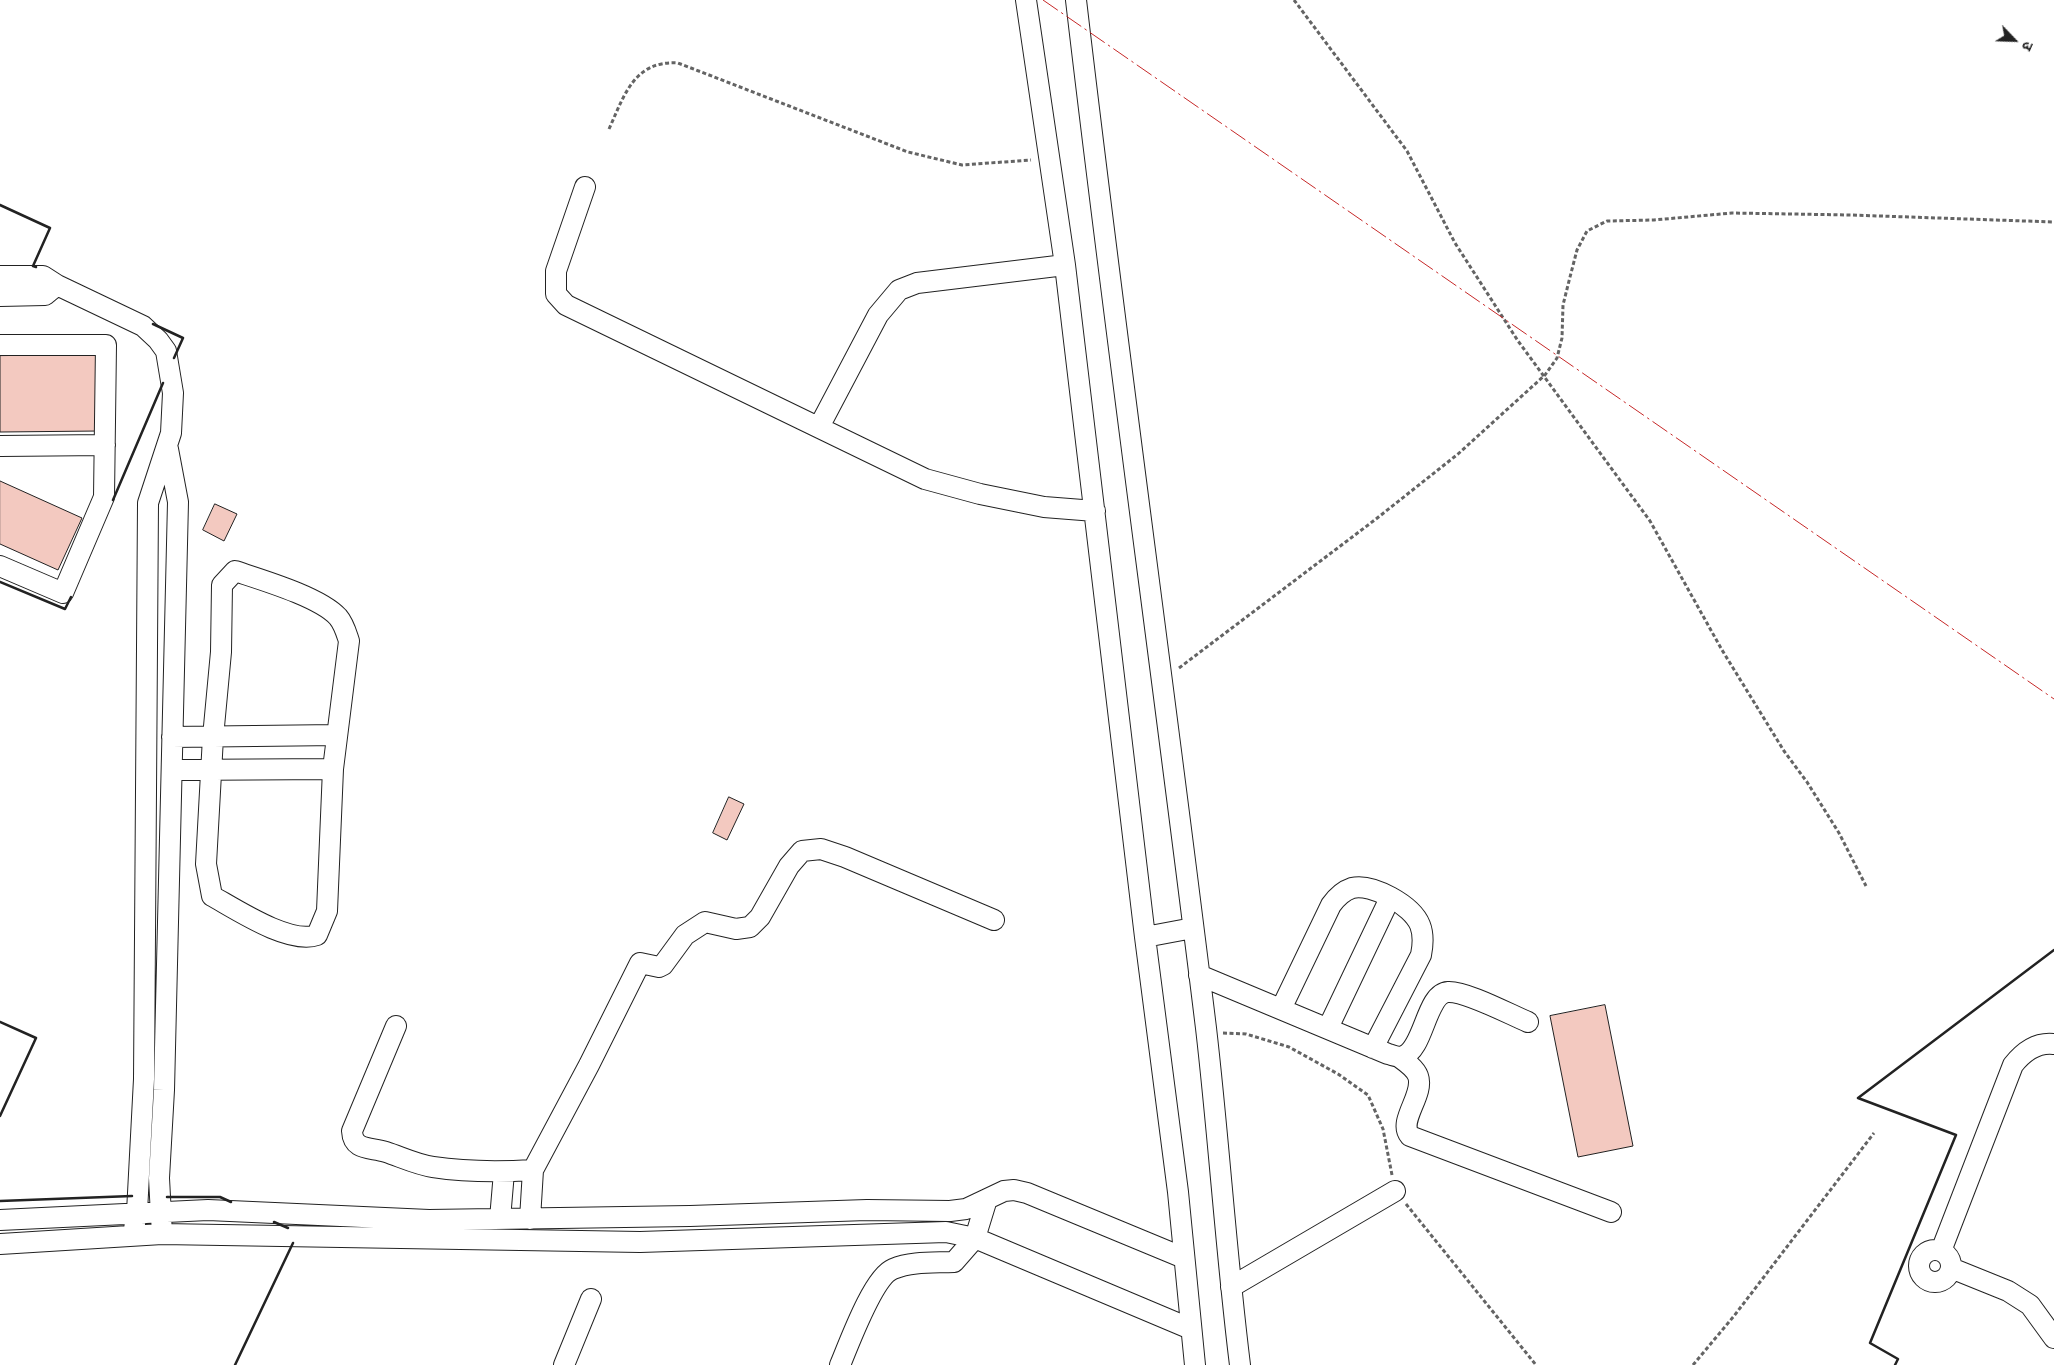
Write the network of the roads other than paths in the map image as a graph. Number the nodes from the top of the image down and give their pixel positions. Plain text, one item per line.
1 (1026, 0) edge
2 (1076, 0) edge
3 (585, 187) dead end
4 (1066, 265) junction
5 (0, 276) edge
6 (57, 285) junction
7 (0, 296) edge
8 (0, 345) edge
9 (819, 427) junction
10 (105, 445) junction
11 (0, 446) edge
12 (167, 447) junction
13 (1094, 511) junction
14 (0, 566) edge
15 (337, 735) junction
16 (172, 737) junction
17 (213, 737) junction
18 (333, 769) junction
19 (172, 770) junction
20 (212, 770) junction
21 (1390, 898) junction
22 (994, 920) dead end
23 (1193, 928) junction
24 (1145, 937) junction
25 (1199, 975) junction
26 (1281, 1009) junction
27 (1528, 1022) dead end
28 (396, 1026) dead end
29 (1328, 1028) junction
30 (2054, 1044) edge
31 (1373, 1048) junction
32 (1399, 1057) junction
33 (533, 1170) junction
34 (504, 1172) junction
35 (1395, 1191) road end
36 (987, 1199) junction
37 (137, 1212) junction
38 (161, 1212) junction
39 (1612, 1212) dead end
40 (500, 1219) junction
41 (530, 1219) junction
42 (0, 1220) edge
43 (467, 1220) junction
44 (162, 1234) junction
45 (133, 1235) junction
46 (975, 1238) junction
47 (467, 1240) junction
48 (0, 1244) edge
49 (1941, 1251) junction
50 (1184, 1258) junction
51 (1952, 1268) junction
52 (1231, 1287) junction
53 (591, 1299) dead end
54 (1191, 1329) junction
55 (2054, 1338) edge
56 (564, 1365) edge
57 (840, 1365) edge
58 (1195, 1365) edge
59 (1240, 1365) edge

1 - 4 street
2 - 23 street
3 - 9 street
4 - 9 street
4 - 13 street
5 - 6 street
6 - 7 street
6 - 12 street
8 - 10 street
9 - 13 street
10 - 11 street
10 - 14 street
12 - 16 street
12 - 37 street
13 - 24 street
15 - 17 street
15 - 17 street
15 - 18 street
16 - 17 street
16 - 19 street
17 - 20 street
18 - 20 street
18 - 20 street
19 - 20 street
19 - 38 street
21 - 26 street
21 - 29 street
21 - 31 street
22 - 33 street
23 - 24 street
23 - 25 street
24 - 50 street
25 - 26 street
25 - 52 street
26 - 29 street
27 - 32 street
28 - 34 street
29 - 31 street
30 - 49 street
31 - 32 street
32 - 39 street
33 - 34 street
33 - 41 street
34 - 40 street
35 - 52 street
36 - 41 street
36 - 46 street
36 - 50 street
37 - 38 street
37 - 42 street
37 - 45 street
38 - 43 street
38 - 44 street
40 - 41 street
40 - 43 street
43 - 47 street
44 - 45 street
44 - 47 street
45 - 48 street
46 - 47 street
46 - 54 street
46 - 57 street
49 - 51 street
49 - 51 street
50 - 54 street
51 - 55 street
52 - 59 street
53 - 56 street
54 - 58 street

